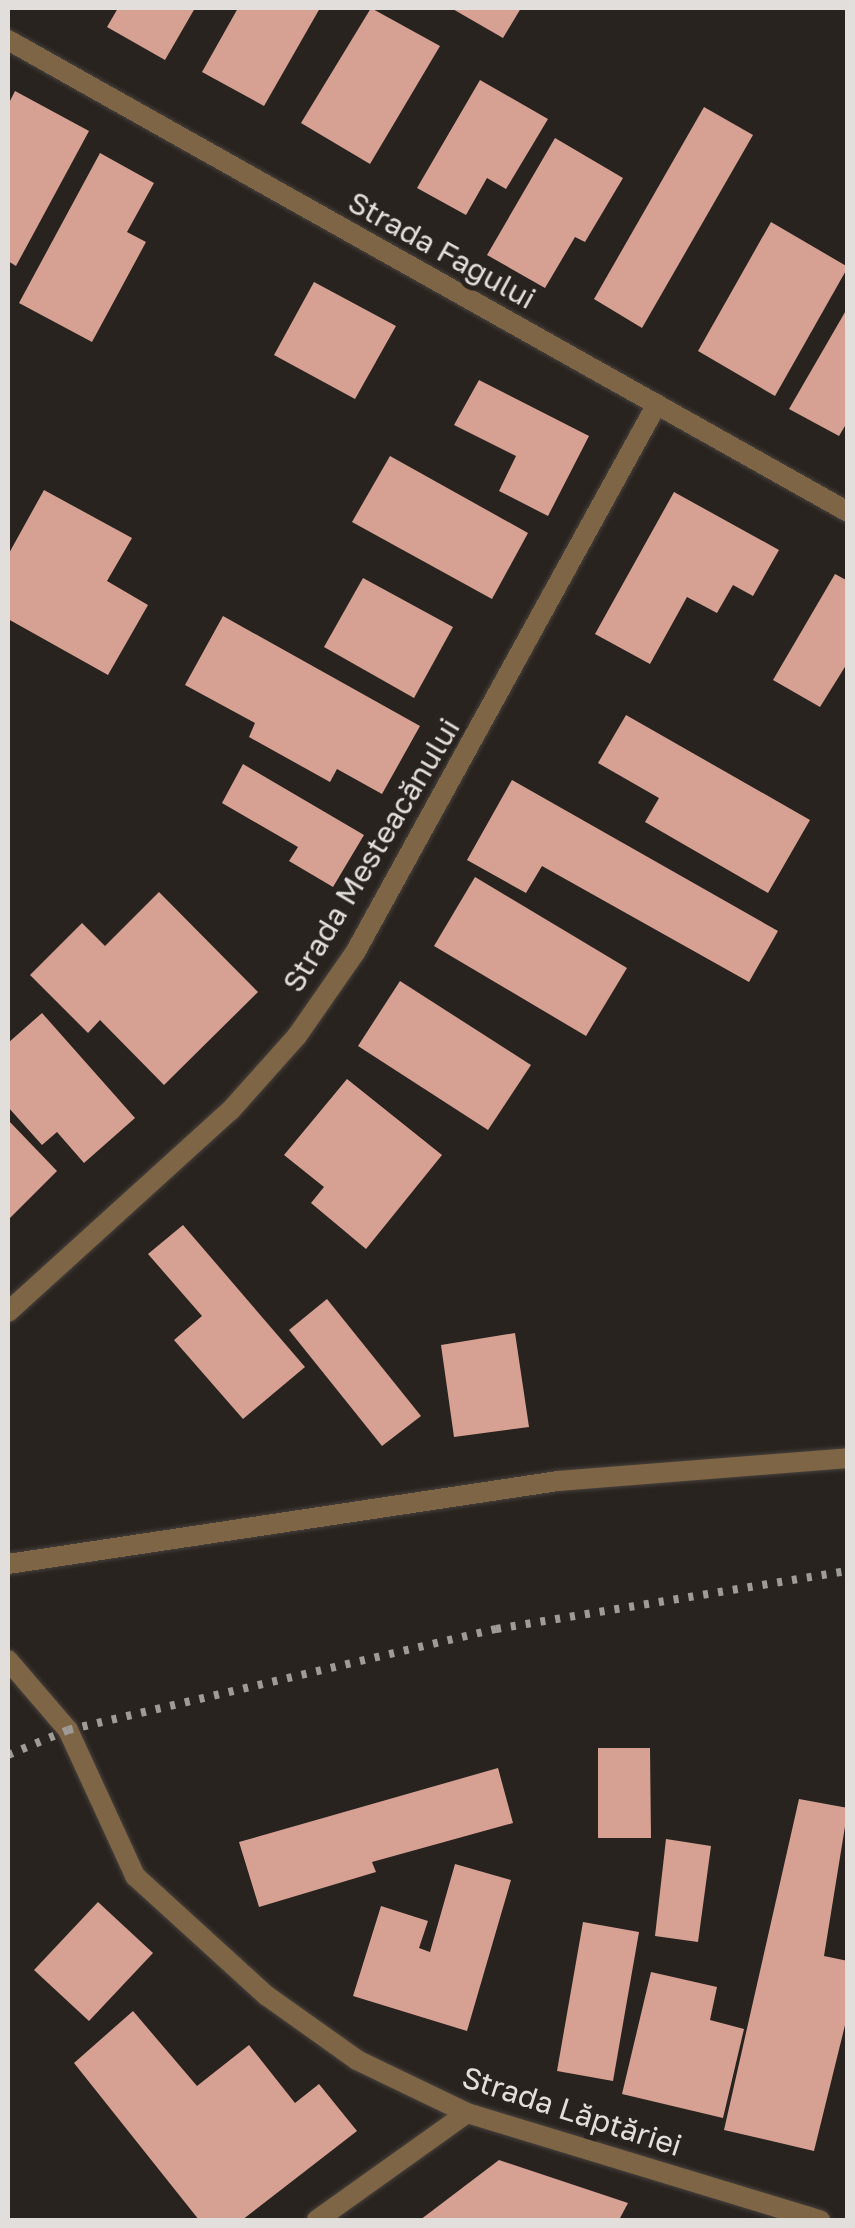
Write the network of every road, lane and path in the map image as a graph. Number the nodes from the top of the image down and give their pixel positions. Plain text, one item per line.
1 (8, 40) edge
2 (657, 404) junction
3 (848, 512) edge
4 (8, 1312) edge
5 (848, 1458) edge
6 (8, 1564) edge
7 (8, 1660) edge
8 (466, 2113) junction
9 (317, 2220) edge
10 (820, 2220) edge

1 - 2 street, Strada Fagului
2 - 3 street, Strada Fagului
2 - 4 street, Strada Mesteacănului
5 - 6 street
7 - 8 street, Strada Lăptăriei
8 - 9 street
8 - 10 street, Strada Lăptăriei

